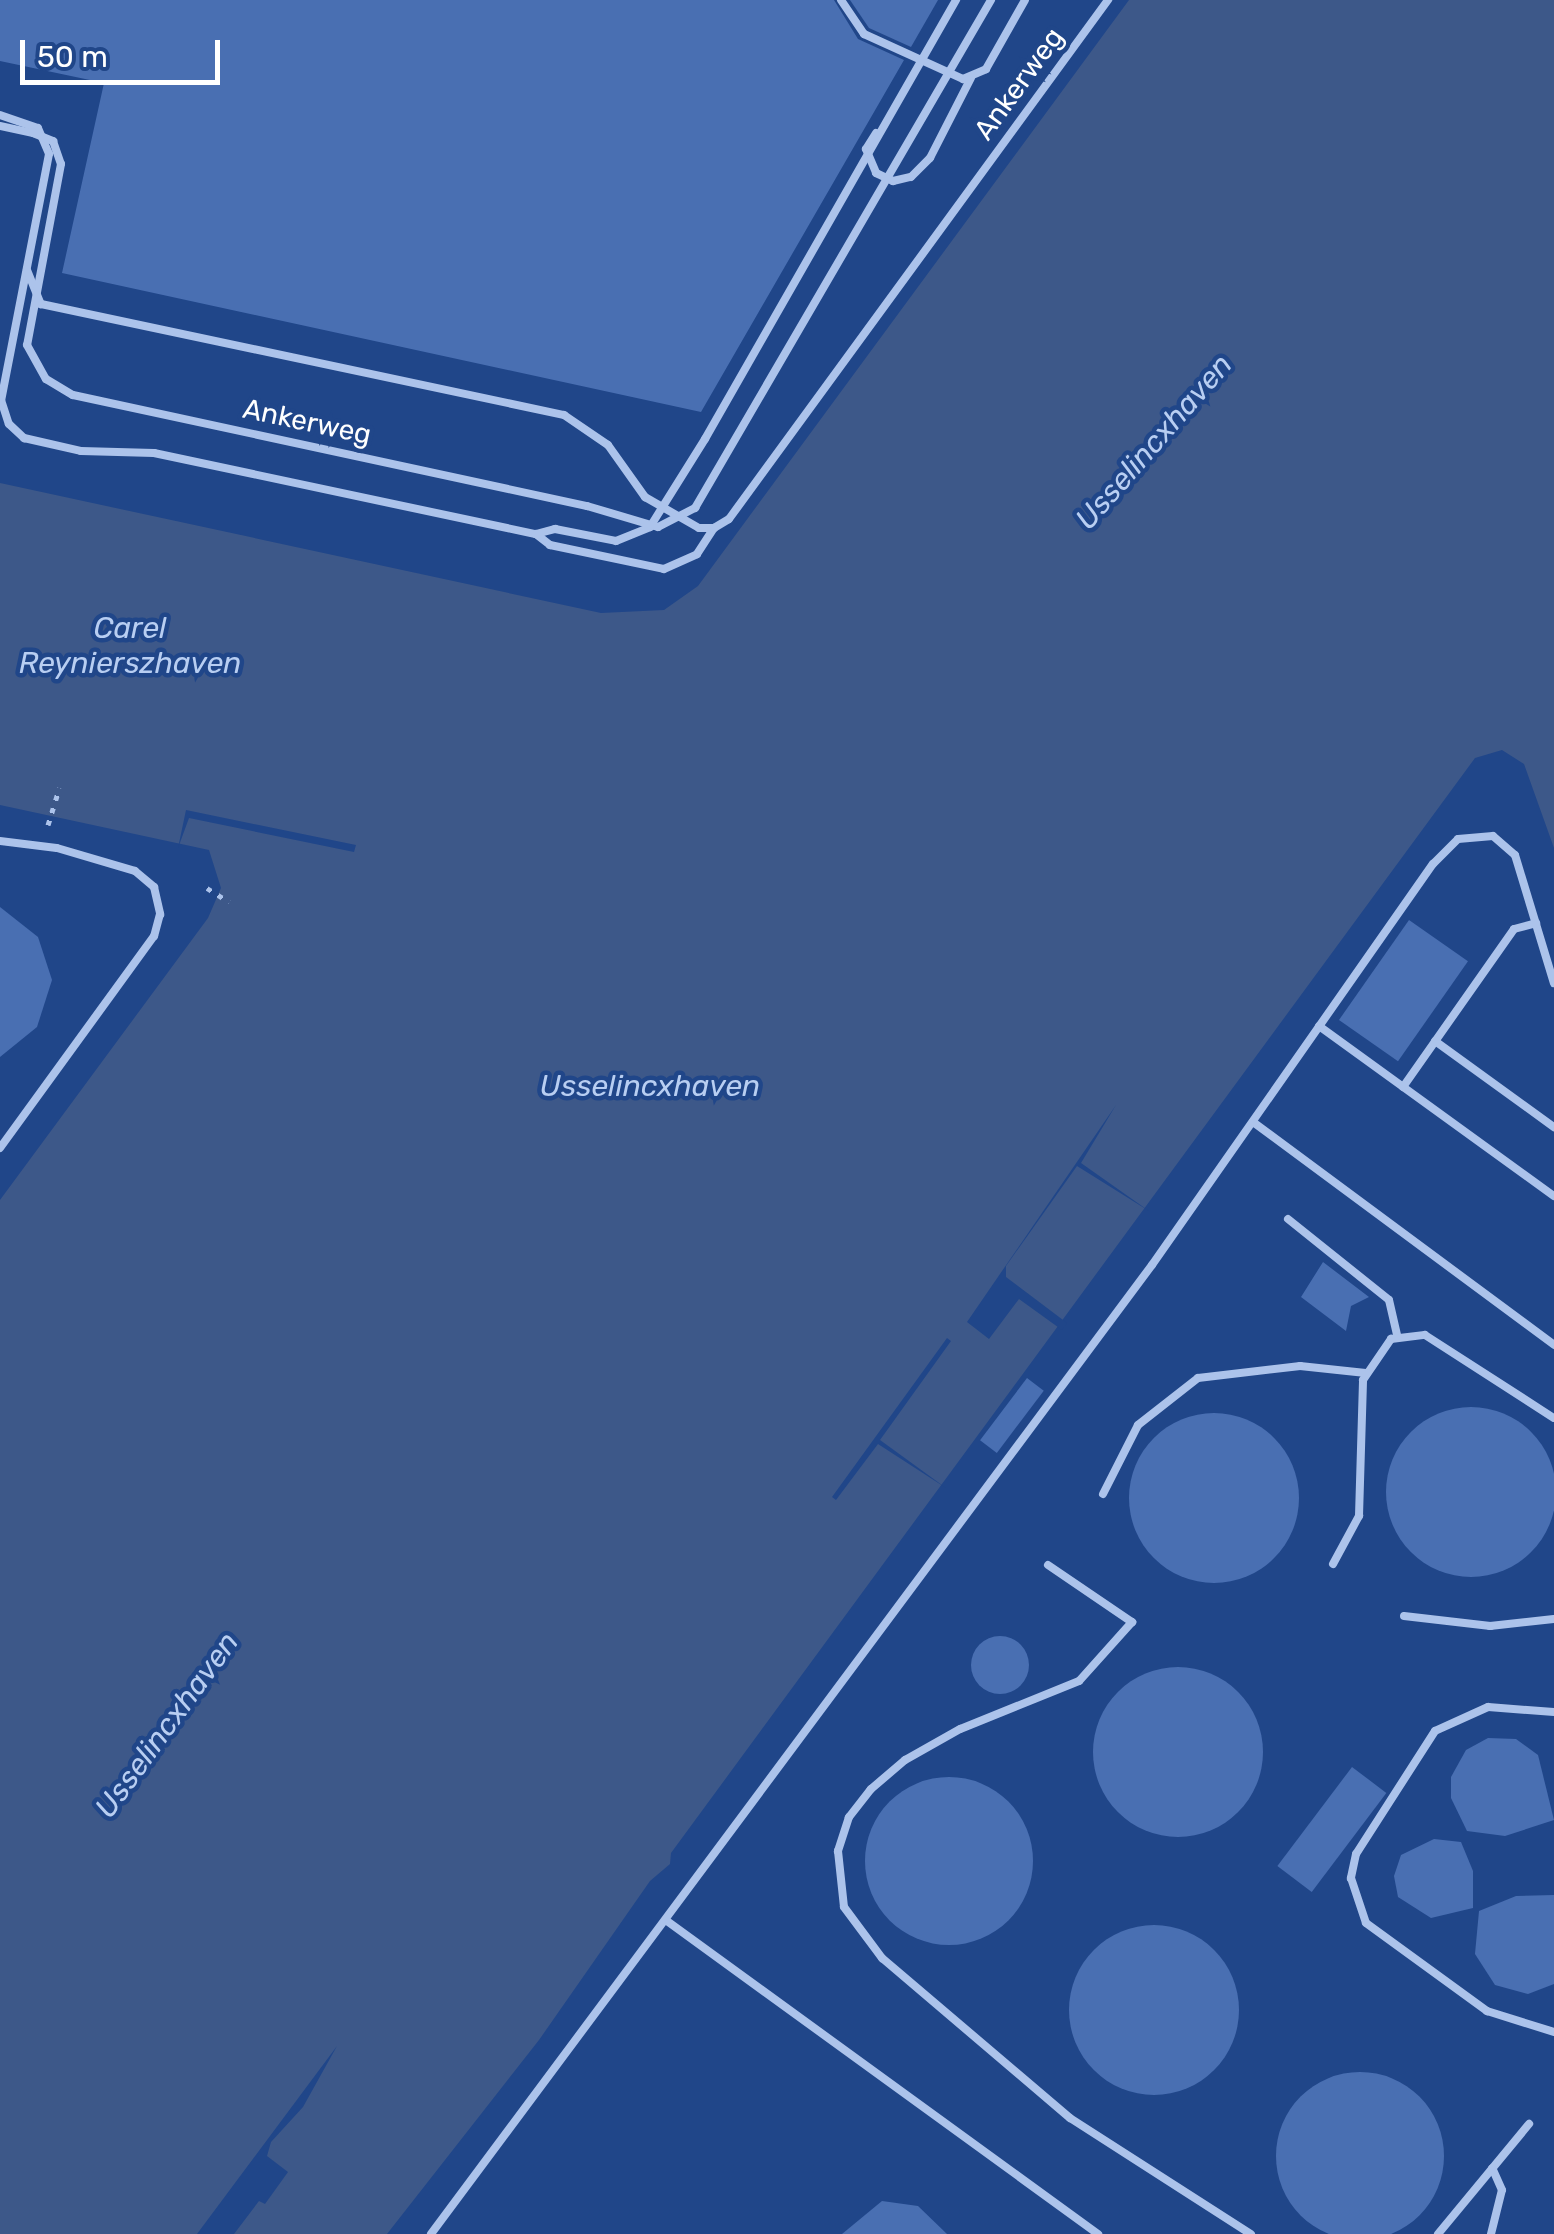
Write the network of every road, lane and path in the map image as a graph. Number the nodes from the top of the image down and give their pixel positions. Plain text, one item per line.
1 (841, 0) edge
2 (955, 0) edge
3 (992, 0) edge
4 (1025, 0) edge
5 (1108, 0) edge
6 (919, 60) junction
7 (971, 78) junction
8 (0, 116) edge
9 (0, 126) edge
10 (26, 270) junction
11 (663, 507) junction
12 (714, 528) junction
13 (536, 534) junction
14 (59, 788) dead end
15 (48, 824) dead end
16 (0, 841) edge
17 (207, 888) dead end
18 (230, 902) dead end
19 (1536, 922) junction
20 (1554, 983) edge
21 (1319, 1026) junction
22 (1435, 1041) junction
23 (1403, 1087) junction
24 (1252, 1122) junction
25 (1554, 1127) edge
26 (0, 1148) edge
27 (1554, 1196) edge
28 (1288, 1219) dead end
29 (1397, 1336) junction
30 (1554, 1345) edge
31 (1366, 1374) junction
32 (1554, 1418) edge
33 (1103, 1494) dead end
34 (1333, 1564) dead end
35 (1048, 1565) dead end
36 (1404, 1616) dead end
37 (1554, 1619) edge
38 (1554, 1712) edge
39 (667, 1922) junction
40 (1554, 2032) edge
41 (1529, 2124) dead end
42 (1492, 2168) junction
43 (432, 2234) edge
44 (1098, 2234) edge
45 (1251, 2234) edge
46 (1438, 2234) edge
47 (1490, 2234) edge

1 - 6 lane, Ankerweg
2 - 6 lane, Ankerweg
2 - 11 lane, Ankerweg, bridge
3 - 9 lane, Ankerweg, bridge
4 - 7 lane, Ankerweg
5 - 12 lane, Ankerweg
6 - 7 lane, Ankerweg
6 - 7 lane, Ankerweg
8 - 10 lane, Ankerweg
10 - 11 lane
10 - 13 lane, Ankerweg
11 - 12 lane
11 - 13 lane, Ankerweg
12 - 13 lane, Ankerweg
14 - 15 path
16 - 26 lane
17 - 18 path
19 - 20 lane
19 - 21 lane
19 - 22 lane
21 - 23 lane
21 - 24 lane
22 - 23 lane
22 - 25 lane
23 - 27 lane
24 - 30 lane
24 - 39 lane
28 - 29 lane
29 - 31 lane
29 - 32 lane
31 - 33 lane
31 - 34 lane
35 - 45 lane
36 - 37 lane
38 - 40 lane
39 - 43 lane
39 - 44 lane
41 - 42 lane
42 - 46 lane
42 - 47 lane

